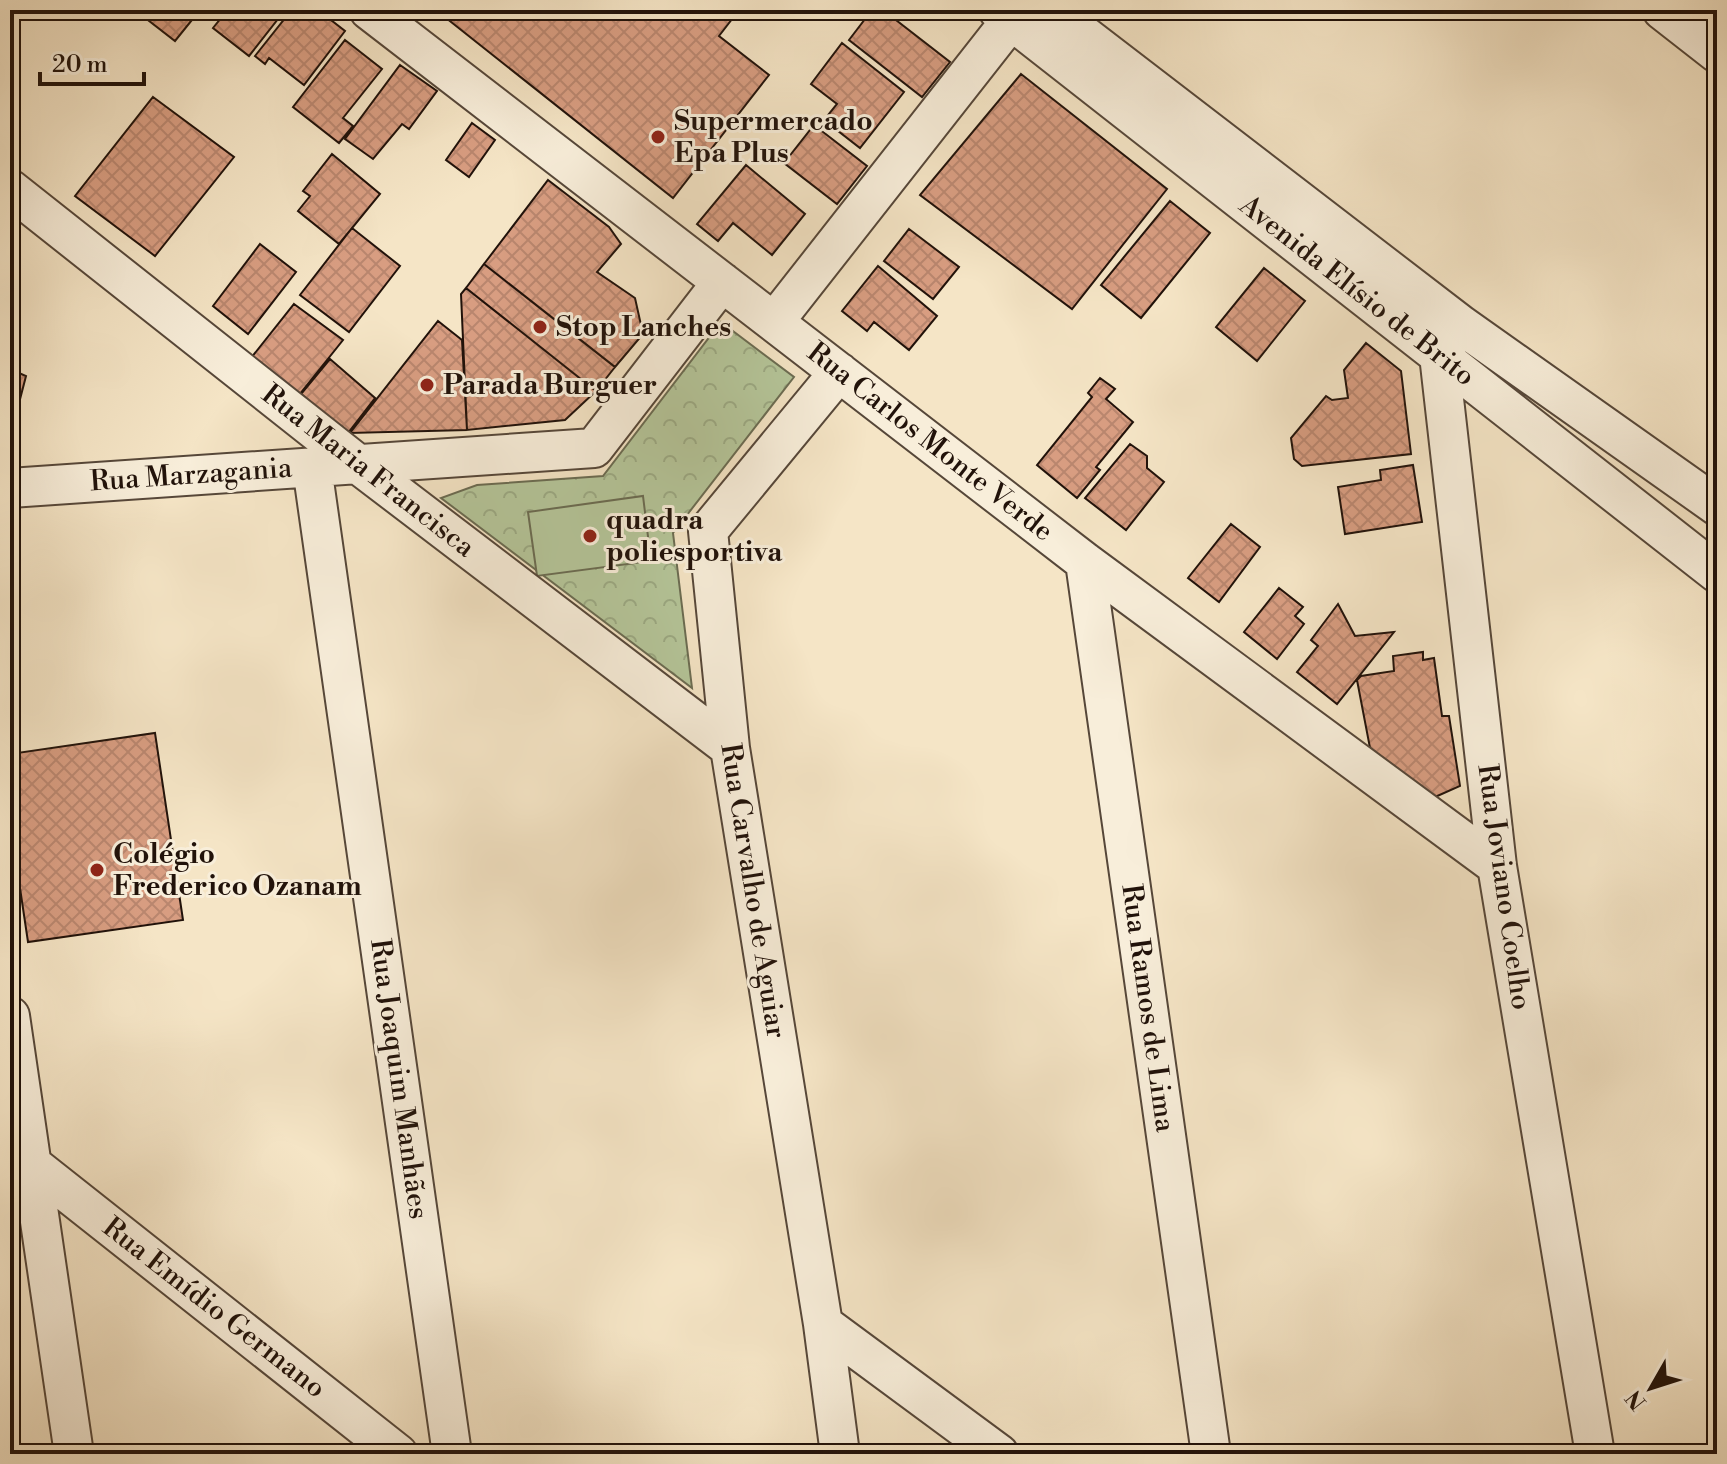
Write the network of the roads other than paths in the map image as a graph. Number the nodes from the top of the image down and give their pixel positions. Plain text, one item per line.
1 (369, 10) edge
2 (1051, 10) edge
3 (1662, 10) edge
4 (1009, 14) edge
5 (1717, 53) edge
6 (10, 189) edge
7 (722, 282) junction
8 (774, 322) junction
9 (1461, 325) junction
10 (1439, 355) junction
11 (839, 372) junction
12 (359, 465) junction
13 (312, 467) junction
14 (10, 488) edge
15 (1717, 506) edge
16 (1085, 562) junction
17 (1717, 573) edge
18 (730, 748) junction
19 (1497, 866) junction
20 (10, 1016) edge
21 (30, 1163) junction
22 (823, 1324) junction
23 (1602, 1447) edge
24 (74, 1454) edge
25 (398, 1454) edge
26 (452, 1454) edge
27 (840, 1454) edge
28 (999, 1454) edge
29 (1211, 1454) edge

1 - 7 street, Rua Carlos Monte Verde
2 - 9 street, Avenida Elísio de Brito
3 - 5 street
4 - 8 street
4 - 10 street, Avenida Elísio de Brito
6 - 12 street, Rua Maria Francisca
7 - 8 street, Rua Carlos Monte Verde
7 - 12 street, Rua Marzagania
8 - 11 street, Rua Carlos Monte Verde
9 - 10 street
9 - 15 street, Avenida Elísio de Brito
10 - 17 street, Avenida Elísio de Brito
10 - 19 street, Rua Joviano Coelho
11 - 16 street, Rua Carlos Monte Verde
11 - 18 street, Rua Carvalho de Aguiar
12 - 13 street, Rua Marzagania
12 - 18 street, Rua Maria Francisca
13 - 14 street, Rua Marzagania
13 - 26 street, Rua Joaquim Manhães
16 - 19 street, Rua Carlos Monte Verde
16 - 29 street, Rua Ramos de Lima
18 - 22 street, Rua Carvalho de Aguiar
19 - 23 street, Rua Joviano Coelho
20 - 21 street
21 - 24 street
21 - 25 street, Rua Emídio Germano
22 - 27 street, Rua Carvalho de Aguiar
22 - 28 street

